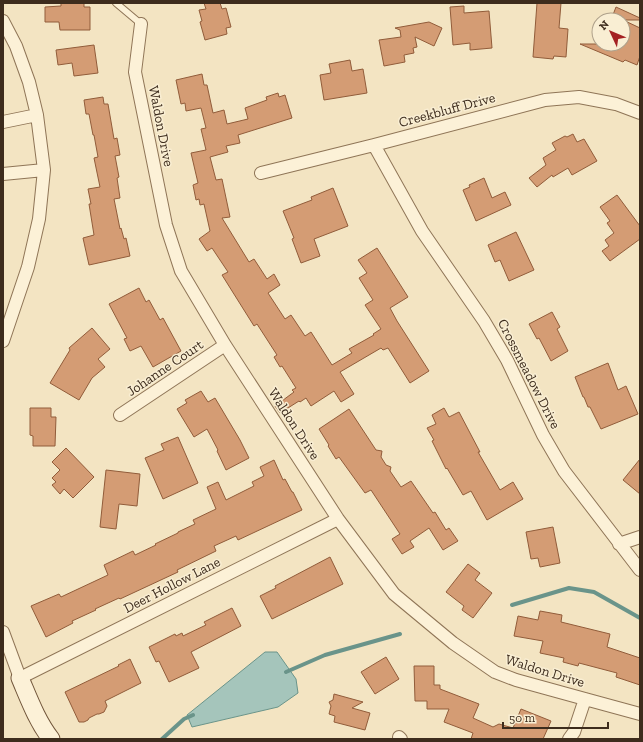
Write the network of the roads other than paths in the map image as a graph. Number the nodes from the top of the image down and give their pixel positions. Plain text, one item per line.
1 (116, 3) edge
2 (3, 21) edge
3 (141, 24) joint
4 (640, 114) edge
5 (37, 115) junction
6 (3, 122) edge
7 (374, 145) junction
8 (44, 170) junction
9 (261, 173) dead end
10 (3, 174) edge
11 (3, 341) edge
12 (225, 345) junction
13 (120, 415) dead end
14 (338, 519) junction
15 (640, 537) edge
16 (620, 544) junction
17 (640, 570) edge
18 (3, 632) edge
19 (20, 678) junction
20 (585, 700) junction
21 (640, 714) edge
22 (51, 739) edge
23 (569, 739) edge

1 - 3 lane, Waldon Drive
2 - 5 street
3 - 12 street, Waldon Drive
4 - 7 street, Creekbluff Drive
5 - 6 street
5 - 8 street
7 - 9 street, Creekbluff Drive
7 - 16 street, Crossmeadow Drive
8 - 10 street
8 - 11 street
12 - 13 street, Johanne Court
12 - 14 street, Waldon Drive
14 - 19 street, Deer Hollow Lane
14 - 20 street, Waldon Drive
15 - 16 street
16 - 17 street, Crossmeadow Drive
18 - 19 street
19 - 22 street
20 - 21 street, Waldon Drive
20 - 23 street

